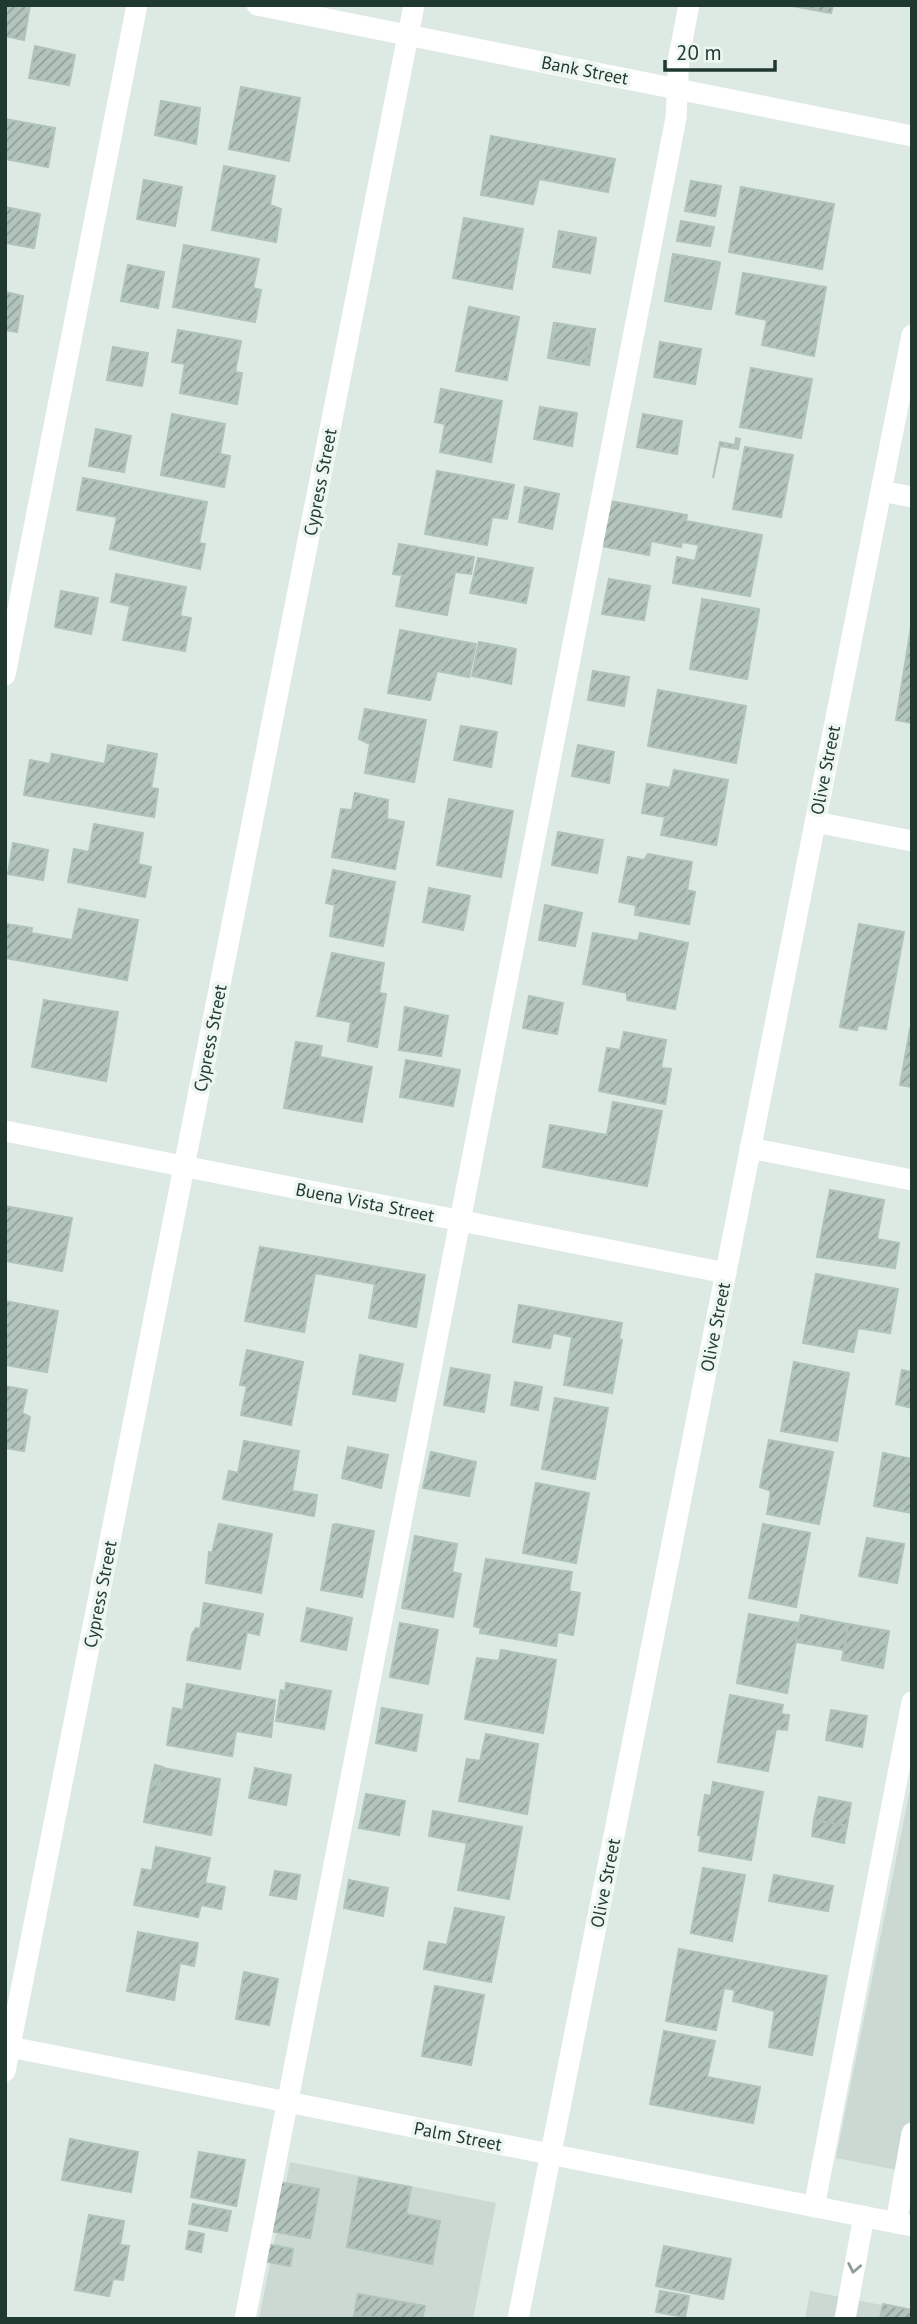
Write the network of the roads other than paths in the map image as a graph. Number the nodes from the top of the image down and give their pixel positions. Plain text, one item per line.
1 (137, 5) edge
2 (257, 5) edge
3 (414, 5) edge
4 (689, 5) edge
5 (408, 35) junction
6 (678, 89) junction
7 (912, 136) edge
8 (912, 335) edge
9 (881, 491) junction
10 (912, 497) edge
11 (5, 675) edge
12 (815, 822) junction
13 (912, 841) edge
14 (5, 1131) edge
15 (750, 1148) junction
16 (184, 1166) junction
17 (912, 1180) edge
18 (461, 1221) junction
19 (726, 1273) junction
20 (912, 1702) edge
21 (8, 2046) edge
22 (5, 2071) edge
23 (289, 2102) junction
24 (912, 2133) edge
25 (551, 2154) junction
26 (814, 2207) junction
27 (864, 2217) junction
28 (904, 2224) edge
29 (245, 2319) edge
30 (518, 2319) edge
31 (845, 2319) edge

1 - 11 street
2 - 5 street, Bank Street
3 - 5 street, Cypress Street
4 - 6 street
5 - 6 street, Bank Street
5 - 16 street, Cypress Street
6 - 7 street, Bank Street
6 - 18 street
8 - 9 street, Olive Street
9 - 10 street
9 - 12 street, Olive Street
12 - 13 street
12 - 15 street, Olive Street
14 - 16 street, Buena Vista Street
15 - 17 street
15 - 19 street, Olive Street
16 - 18 street, Buena Vista Street
16 - 21 street, Cypress Street
18 - 19 street, Buena Vista Street
18 - 23 street
19 - 25 street, Olive Street
20 - 26 street
21 - 22 street, Cypress Street
21 - 23 street, Palm Street
23 - 25 street, Palm Street
23 - 29 street
24 - 28 street
25 - 26 street, Palm Street
25 - 30 street, Olive Street
26 - 27 street, Palm Street
27 - 28 street, Palm Street
27 -> 31 street

